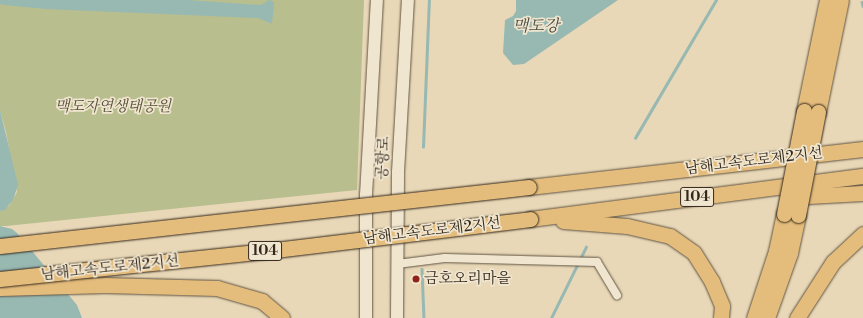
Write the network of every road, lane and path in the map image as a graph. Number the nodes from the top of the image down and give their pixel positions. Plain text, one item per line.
1 (377, 0) edge
2 (408, 0) edge
3 (827, 0) edge
4 (841, 0) edge
5 (811, 112) junction
6 (859, 149) edge
7 (863, 176) edge
8 (863, 193) edge
9 (673, 201) junction
10 (791, 215) junction
11 (530, 219) junction
12 (863, 234) edge
13 (863, 244) edge
14 (0, 246) edge
15 (397, 264) junction
16 (0, 279) edge
17 (0, 288) edge
18 (617, 295) dead end
19 (282, 318) edge
20 (366, 318) edge
21 (396, 318) edge
22 (720, 318) edge
23 (754, 318) edge
24 (768, 318) edge
25 (797, 318) edge
26 (808, 318) edge

1 - 20 main road, 공항로
2 - 15 main road, 공항로
3 - 5 highway
4 - 5 highway
5 - 10 highway, bridge
6 - 14 highway, 남해고속도로제2지선 / 104, bridge
7 - 9 highway, 남해고속도로제2지선 / 104
8 - 9 highway
9 - 11 highway, 남해고속도로제2지선 / 104
10 - 23 highway
10 - 24 highway
11 - 16 highway, 남해고속도로제2지선 / 104, bridge
11 - 22 highway
12 - 25 highway
13 - 26 highway
15 - 18 street
15 - 21 main road, 공항로
17 - 19 highway

